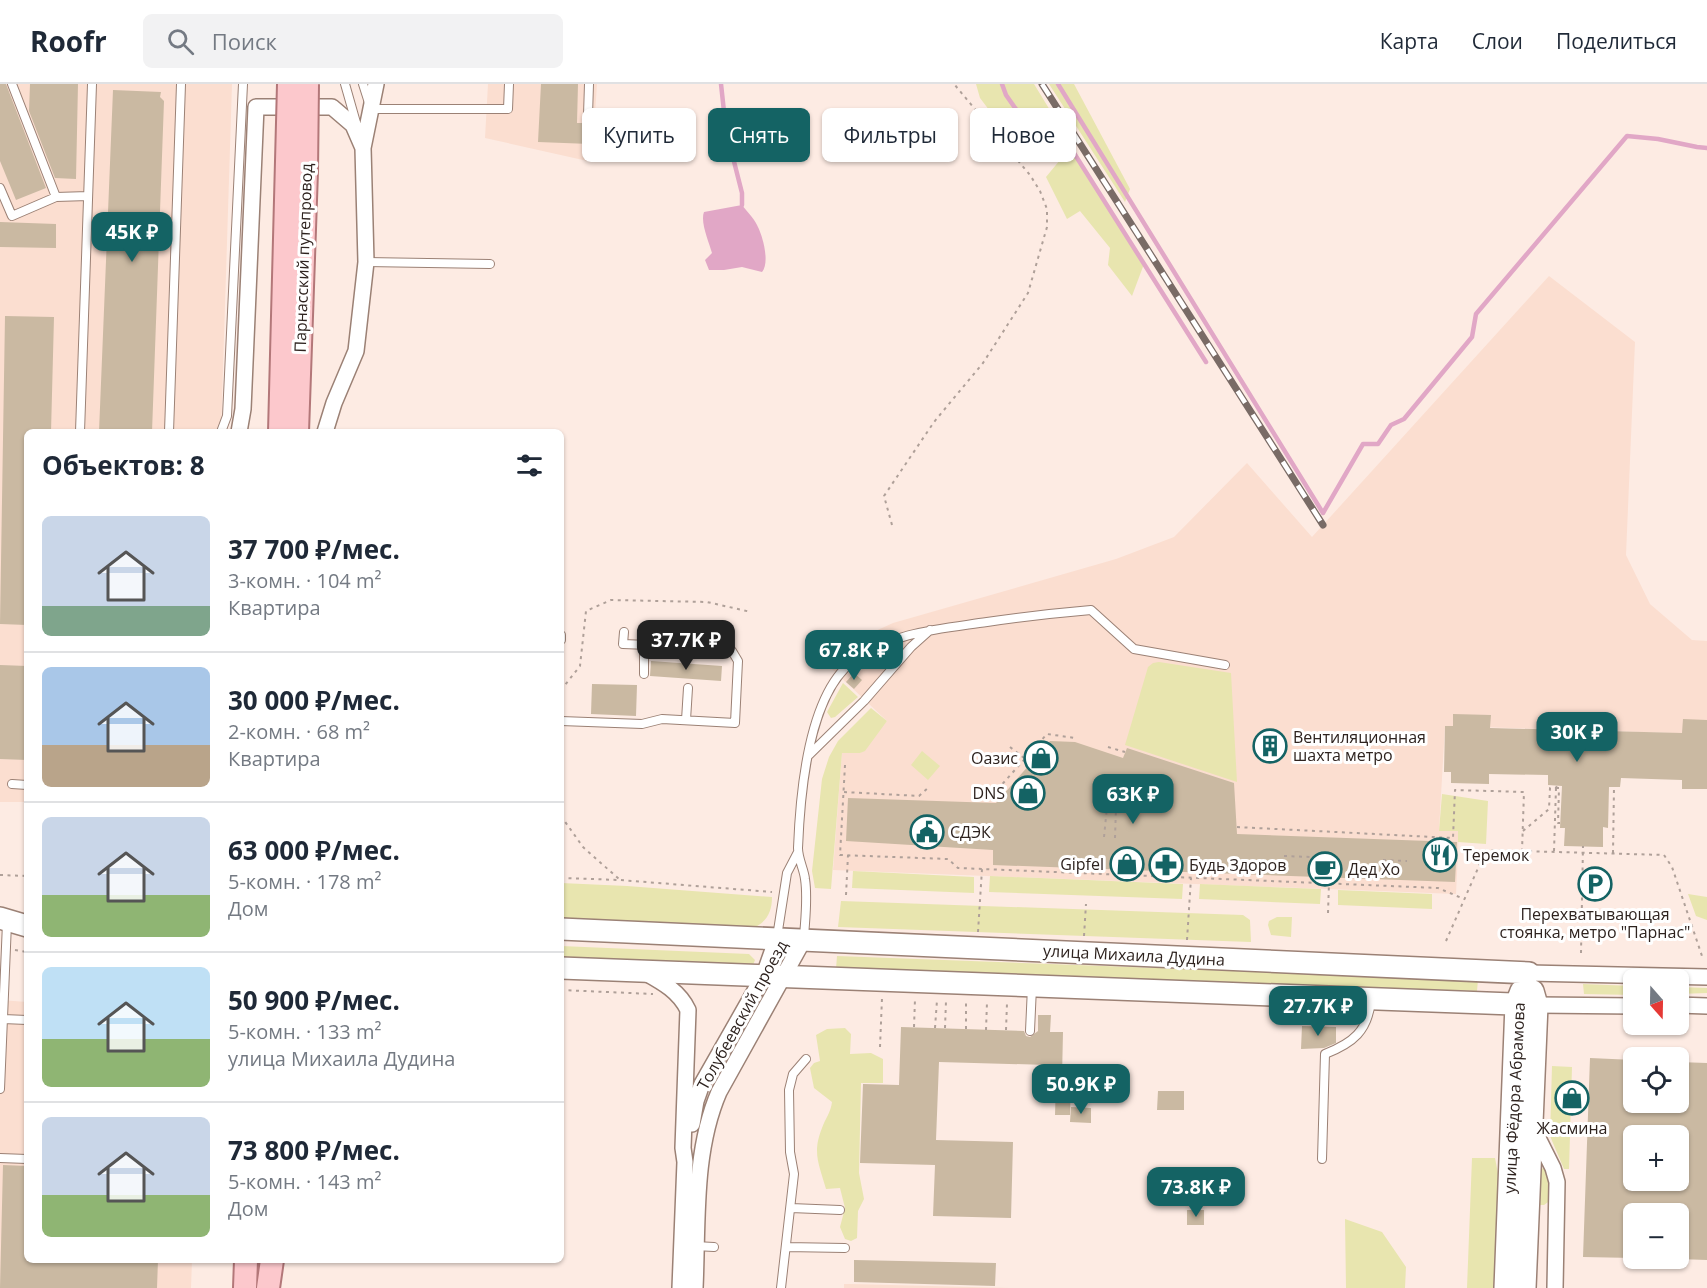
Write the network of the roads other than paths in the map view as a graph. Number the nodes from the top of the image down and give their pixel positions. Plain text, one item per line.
1 (12, 84) edge
2 (92, 84) edge
3 (181, 84) edge
4 (243, 84) edge
5 (289, 84) edge
6 (307, 84) edge
7 (345, 84) edge
8 (363, 84) edge
9 (376, 84) edge
10 (509, 84) edge
11 (589, 84) edge
12 (250, 106) junction
13 (588, 108) edge
14 (371, 109) junction
15 (363, 148) junction
16 (0, 188) edge
17 (88, 196) junction
18 (56, 197) junction
19 (366, 262) junction
20 (490, 264) dead end
21 (80, 429) edge
22 (169, 429) edge
23 (222, 429) edge
24 (240, 429) edge
25 (280, 429) edge
26 (297, 429) edge
27 (326, 429) edge
28 (932, 629) junction
29 (624, 632) dead end
30 (644, 645) junction
31 (1225, 665) dead end
32 (644, 674) dead end
33 (688, 688) dead end
34 (686, 720) junction
35 (564, 721) edge
36 (808, 756) junction
37 (12, 784) dead end
38 (24, 785) edge
39 (798, 852) junction
40 (11, 918) edge
41 (564, 929) edge
42 (777, 938) junction
43 (804, 939) junction
44 (564, 968) edge
45 (641, 971) junction
46 (1528, 973) junction
47 (764, 975) junction
48 (785, 975) junction
49 (1707, 977) edge
50 (1032, 986) junction
51 (1371, 998) junction
52 (1526, 1004) junction
53 (1689, 1005) edge
54 (1623, 1006) edge
55 (1707, 1006) edge
56 (3, 1018) junction
57 (24, 1020) edge
58 (1030, 1031) dead end
59 (806, 1059) dead end
60 (0, 1089) edge
61 (1530, 1122) junction
62 (0, 1158) edge
63 (24, 1159) edge
64 (1322, 1159) dead end
65 (686, 1162) junction
66 (791, 1208) junction
67 (840, 1210) dead end
68 (689, 1245) junction
69 (714, 1247) dead end
70 (786, 1247) junction
71 (844, 1248) dead end
72 (246, 1263) edge
73 (272, 1263) edge
74 (244, 1288) edge
75 (268, 1288) edge
76 (680, 1288) edge
77 (695, 1288) edge
78 (781, 1288) edge
79 (1505, 1288) edge
80 (1525, 1288) edge
81 (1555, 1288) edge

1 - 18 lane
2 - 17 lane
3 - 22 lane
4 - 12 lane
5 - 25 main road, Парнасский путепровод, bridge
6 - 26 main road, Парнасский путепровод, bridge
7 - 15 lane
8 - 14 lane
9 - 14 street
10 - 14 lane
11 - 13 lane
12 - 15 street
12 - 23 lane
12 - 24 street
14 - 15 street
15 - 19 street
16 - 18 lane
17 - 18 lane
17 - 21 lane
19 - 20 lane
19 - 27 street
28 - 31 lane
28 - 36 lane
28 - 36 lane
29 - 30 lane
30 - 32 lane
30 - 34 lane
33 - 34 lane
34 - 35 lane
36 - 39 lane
37 - 38 lane
39 - 42 lane
39 - 43 lane
40 - 56 lane
41 - 42 street, улица Михаила Дудина
42 - 43 street, улица Михаила Дудина
42 - 47 street, Толубеевский проезд
43 - 46 street, улица Михаила Дудина
43 - 48 street, Толубеевский проезд
44 - 45 street, улица Михаила Дудина
45 - 47 street, улица Михаила Дудина
45 - 65 street, Толубеевский проезд
46 - 49 street, улица Михаила Дудина
46 - 52 street, улица Фёдора Абрамова
47 - 48 street, улица Михаила Дудина
47 - 65 street, Толубеевский проезд
48 - 50 street, улица Михаила Дудина
48 - 68 street, Толубеевский проезд
50 - 51 street, улица Михаила Дудина
50 - 58 lane
51 - 52 street, улица Михаила Дудина
51 - 64 lane
52 - 54 street, улица Михаила Дудина
52 - 61 street, улица Фёдора Абрамова
52 - 79 street, улица Фёдора Абрамова
53 - 55 street
56 - 57 lane
56 - 60 lane
59 - 66 lane
61 - 80 street, улица Фёдора Абрамова
61 - 81 street
62 - 63 lane
65 - 68 street, Толубеевский проезд
66 - 67 lane
66 - 70 lane
68 - 69 lane
68 - 76 street, Толубеевский проезд
68 - 77 street, Толубеевский проезд
70 - 71 lane
70 - 78 lane
72 - 74 main road
73 - 75 main road

